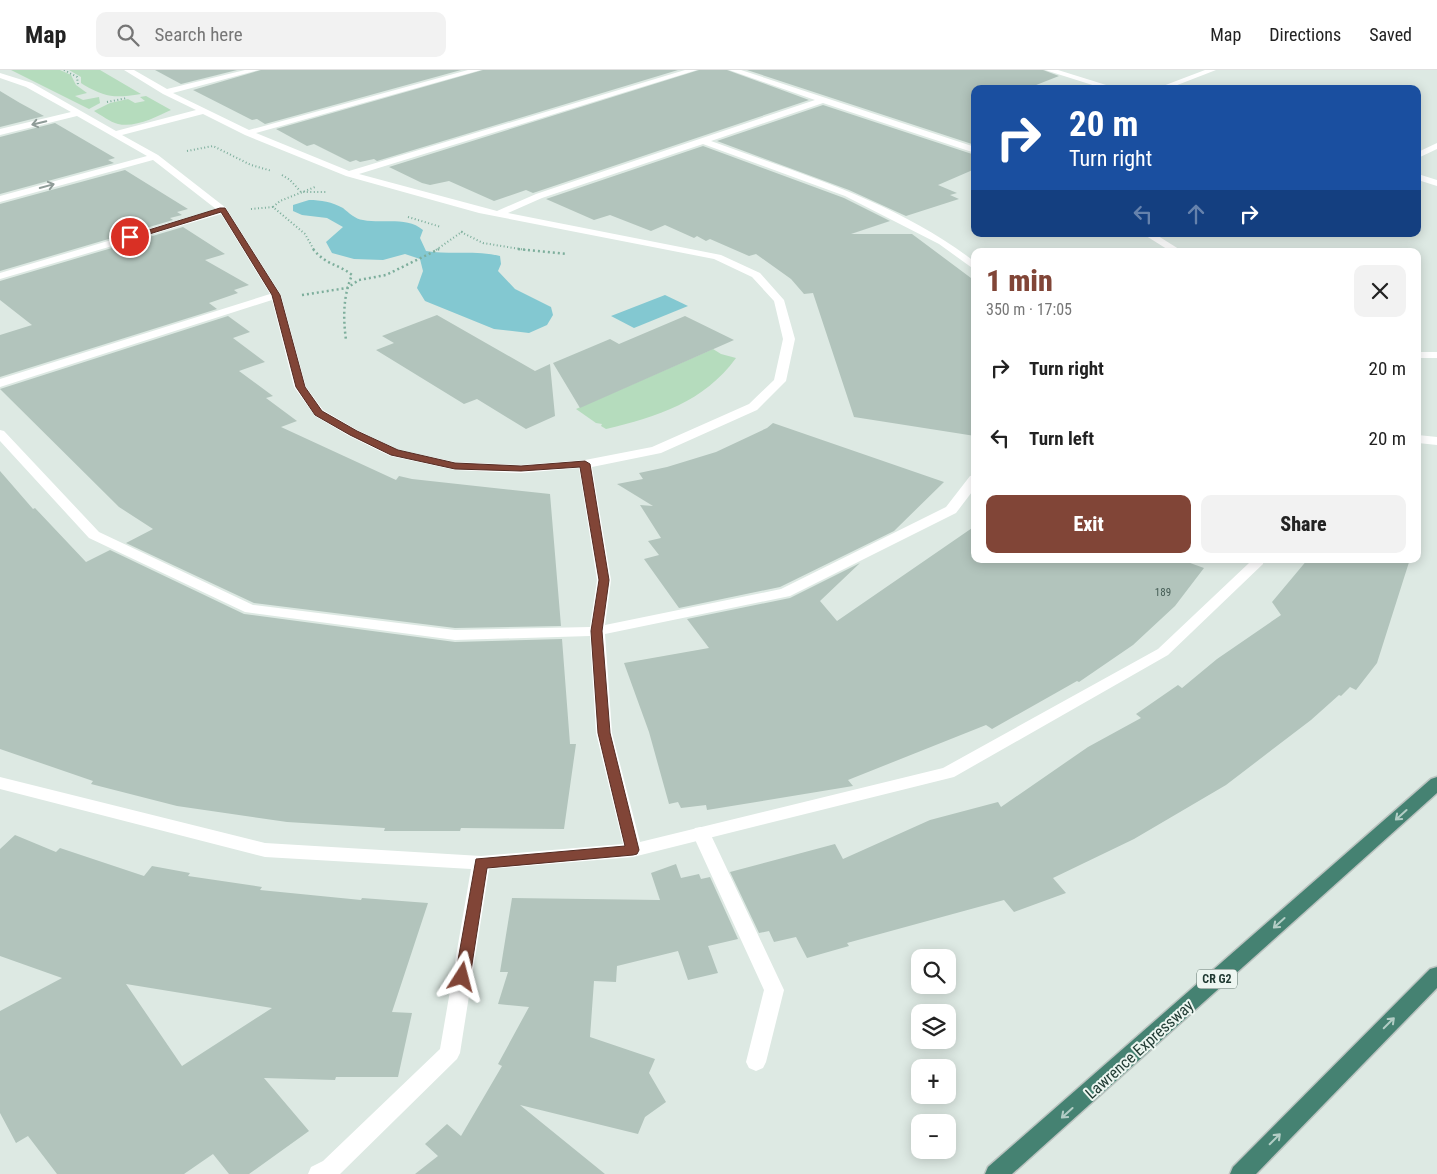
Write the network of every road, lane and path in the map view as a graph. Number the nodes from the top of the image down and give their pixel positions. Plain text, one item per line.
1 (64, 70) edge
2 (128, 70) edge
3 (255, 70) edge
4 (477, 70) edge
5 (693, 70) edge
6 (733, 70) edge
7 (1049, 70) edge
8 (1212, 70) edge
9 (2, 77) edge
10 (1101, 85) edge
11 (1171, 85) edge
12 (84, 88) dead end
13 (166, 92) junction
14 (104, 97) dead end
15 (111, 100) junction
16 (823, 100) junction
17 (204, 111) junction
18 (79, 113) junction
19 (0, 132) edge
20 (248, 133) junction
21 (115, 134) junction
22 (701, 140) junction
23 (1437, 146) edge
24 (971, 149) edge
25 (1421, 154) edge
26 (156, 157) junction
27 (349, 174) junction
28 (1421, 178) edge
29 (1437, 183) edge
30 (301, 192) junction
31 (0, 199) edge
32 (273, 207) junction
33 (224, 212) junction
34 (497, 214) junction
35 (463, 232) dead end
36 (1153, 237) edge
37 (442, 247) dead end
38 (1172, 248) edge
39 (574, 254) dead end
40 (971, 264) edge
41 (0, 276) edge
42 (347, 288) junction
43 (276, 297) junction
44 (346, 340) dead end
45 (1421, 355) edge
46 (1437, 356) edge
47 (0, 383) edge
48 (0, 434) edge
49 (1421, 438) edge
50 (1437, 441) edge
51 (585, 464) junction
52 (971, 484) edge
53 (1256, 563) edge
54 (597, 631) junction
55 (1437, 783) edge
56 (0, 784) edge
57 (701, 833) junction
58 (633, 850) junction
59 (481, 863) junction
60 (1437, 975) edge
61 (756, 1062) dead end
62 (319, 1174) edge
63 (996, 1174) edge
64 (1241, 1174) edge

1 - 12 path
2 - 13 street
3 - 13 street
4 - 20 street
5 - 27 street
6 - 16 street
7 - 10 street
8 - 11 street
9 - 18 street
13 - 15 path
13 - 17 street
14 - 15 path
15 - 18 path
16 - 22 street
16 - 24 street
17 - 20 street
17 - 21 street
18 -> 19 street
18 - 21 street
20 - 27 street
21 - 26 street
22 - 34 street
22 - 40 street
23 - 25 street
26 - 30 path
31 -> 26 street
26 - 33 street
27 - 30 path
27 - 34 street
28 - 29 street
30 - 32 path
32 - 33 path
32 - 42 path
33 - 41 street
33 - 43 street
34 - 51 street
35 - 39 path
36 - 38 street
37 - 42 path
42 - 43 path
42 - 44 path
43 - 47 street
43 - 51 street
45 - 46 street
48 - 54 street
49 - 50 street
51 - 54 street
52 - 54 street
53 - 57 street
54 - 58 street
55 -> 63 highway, Lawrence Expressway / CR G2
56 - 59 street
57 - 58 street
57 - 61 street
58 - 59 street
59 - 62 street
64 -> 60 highway

